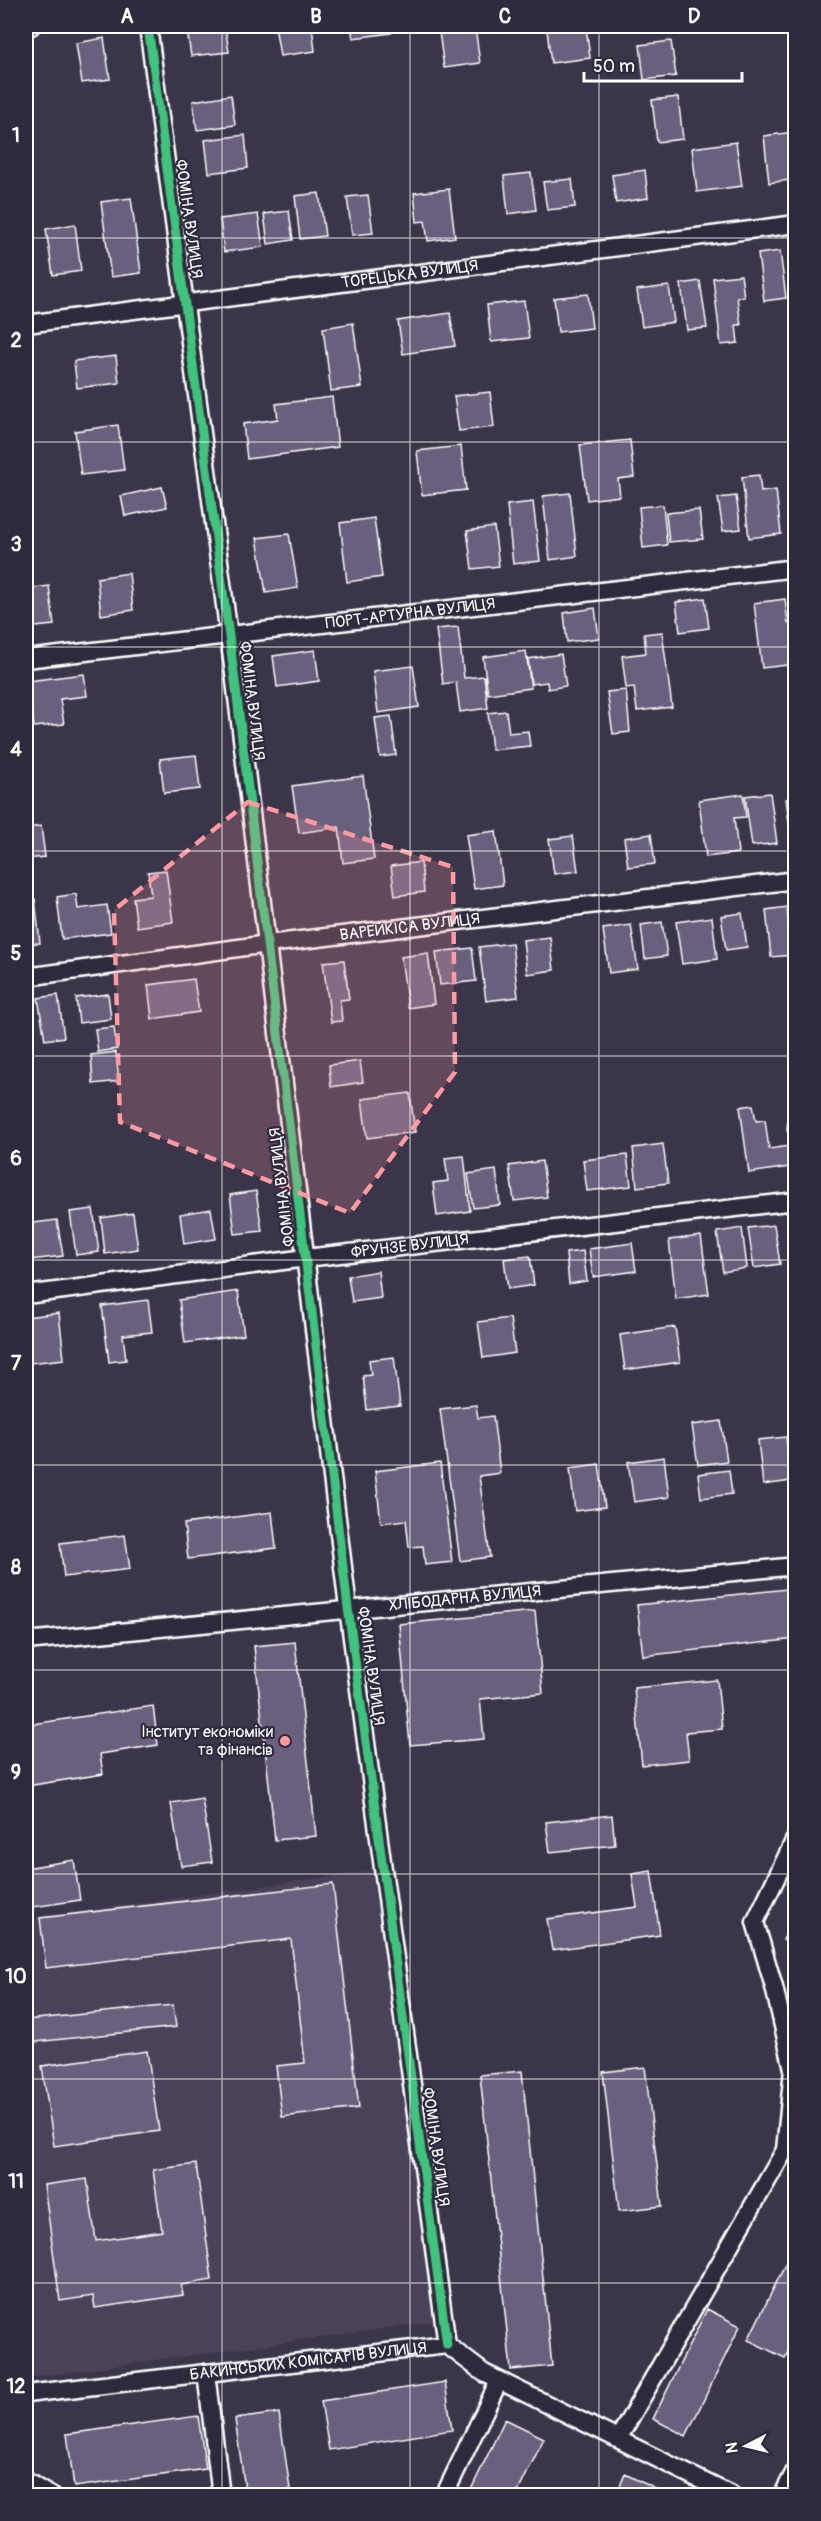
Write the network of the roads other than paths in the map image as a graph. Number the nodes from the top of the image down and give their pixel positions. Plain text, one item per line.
1 (26, 26) edge
2 (31, 26) edge
3 (148, 26) edge
4 (795, 224) edge
5 (185, 303) junction
6 (26, 324) edge
7 (795, 568) edge
8 (228, 633) junction
9 (26, 659) edge
10 (795, 880) edge
11 (268, 944) junction
12 (26, 976) edge
13 (795, 1201) edge
14 (306, 1258) junction
15 (26, 1295) edge
16 (795, 1566) edge
17 (348, 1608) junction
18 (26, 1641) edge
19 (795, 1837) edge
20 (447, 2345) junction
21 (206, 2373) junction
22 (499, 2381) junction
23 (26, 2394) edge
24 (618, 2439) junction
25 (795, 2469) edge
26 (26, 2481) edge
27 (51, 2496) edge
28 (221, 2496) edge
29 (444, 2496) edge
30 (733, 2496) edge
31 (782, 2496) edge

1 - 2 street
3 - 5 street, ФОМІНА ВУЛИЦЯ
4 - 5 street, ТОРЕЦЬКА ВУЛИЦЯ
5 - 6 street, ТОРЕЦЬКА ВУЛИЦЯ
5 - 8 street, ФОМІНА ВУЛИЦЯ
7 - 8 street, ПОРТ-АРТУРНА ВУЛИЦЯ
8 - 9 street, ПОРТ-АРТУРНА ВУЛИЦЯ
8 - 11 street, ФОМІНА ВУЛИЦЯ
10 - 11 street, ВАРЕЙКІСА ВУЛИЦЯ
11 - 12 street, ВАРЕЙКІСА ВУЛИЦЯ
11 - 14 street, ФОМІНА ВУЛИЦЯ
13 - 14 street, ФРУНЗЕ ВУЛИЦЯ
14 - 15 street, ФРУНЗЕ ВУЛИЦЯ
14 - 17 street, ФОМІНА ВУЛИЦЯ
16 - 17 street, ХЛІБОДАРНА ВУЛИЦЯ
17 - 18 street, ХЛІБОДАРНА ВУЛИЦЯ
17 - 20 street, ФОМІНА ВУЛИЦЯ
19 - 24 street
20 - 21 street, БАКИНСЬКИХ КОМІСАРІВ ВУЛИЦЯ
20 - 22 street, БАКИНСЬКИХ КОМІСАРІВ ВУЛИЦЯ
21 - 23 street, БАКИНСЬКИХ КОМІСАРІВ ВУЛИЦЯ
21 - 28 street
22 - 24 street, БАКИНСЬКИХ КОМІСАРІВ ВУЛИЦЯ
22 - 29 street
24 - 30 street, БАКИНСЬКИХ КОМІСАРІВ ВУЛИЦЯ
25 - 31 street
26 - 27 street

